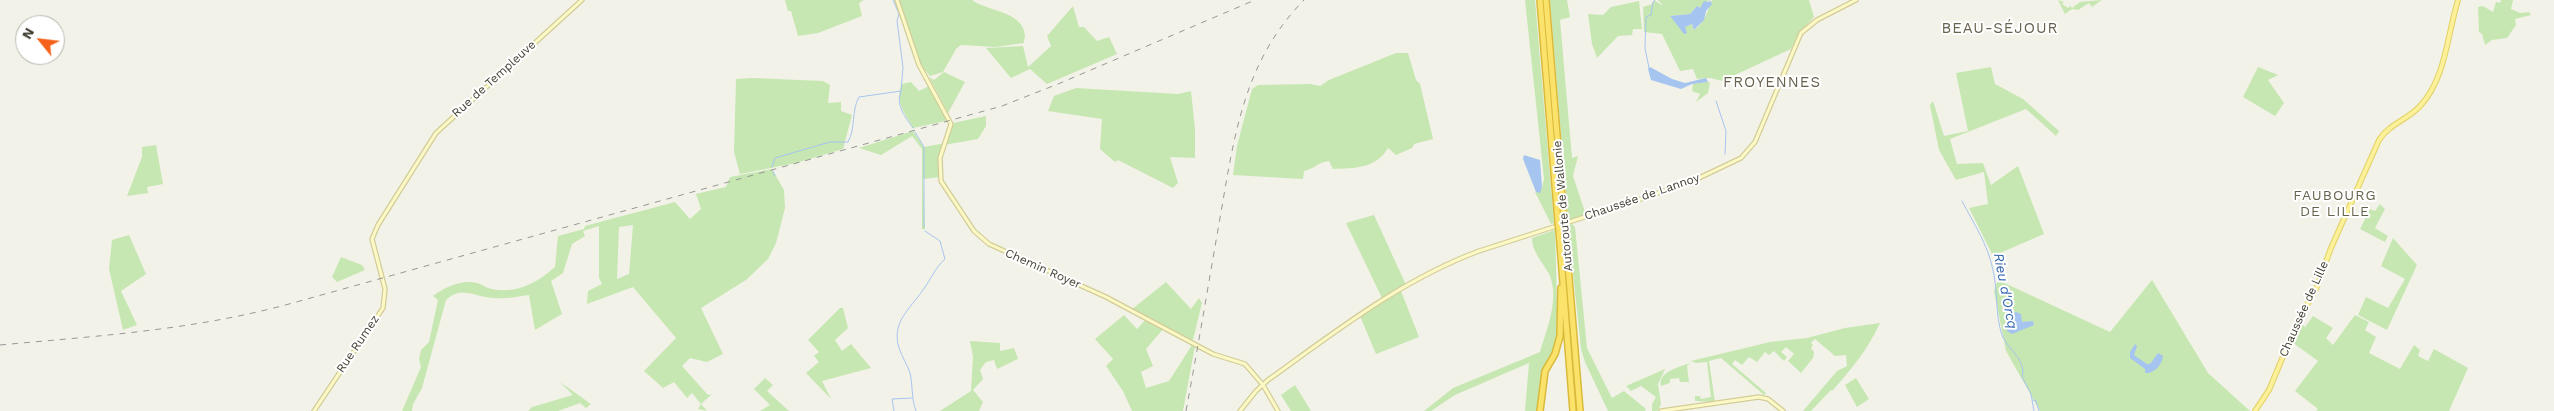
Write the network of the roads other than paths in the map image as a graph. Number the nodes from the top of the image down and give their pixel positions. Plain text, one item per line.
1 (582, 0) edge
2 (897, 0) edge
3 (1540, 0) edge
4 (1546, 0) edge
5 (1856, 0) edge
6 (2458, 0) edge
7 (415, 165) joint
8 (1561, 221) junction
9 (1562, 230) junction
10 (1563, 279) junction
11 (1574, 333) junction
12 (1577, 342) dead end
13 (1263, 385) junction
14 (314, 411) edge
15 (1240, 411) edge
16 (1278, 411) edge
17 (1540, 411) edge
18 (1573, 411) edge
19 (1580, 411) edge
20 (1661, 411) edge
21 (1783, 411) edge
22 (2255, 411) edge

1 - 7 street, Rue de Templeuve
2 - 13 street, Chemin Royer
3 - 8 highway, Autoroute de Wallonie
4 - 8 highway, Autoroute de Wallonie
5 - 13 street, Chaussée de Lannoy
6 - 22 main road, Chaussée de Lille
7 - 14 street, Rue Rumez
8 - 9 highway, Autoroute de Wallonie, bridge
9 - 10 highway, Autoroute de Wallonie
9 - 11 highway, Autoroute de Wallonie
10 - 17 highway
10 - 18 highway, Autoroute de Wallonie
11 - 12 highway
11 - 19 highway, Autoroute de Wallonie
13 - 15 street, Chaussée de Lannoy
13 - 16 street, Chemin Royer
20 - 21 street

